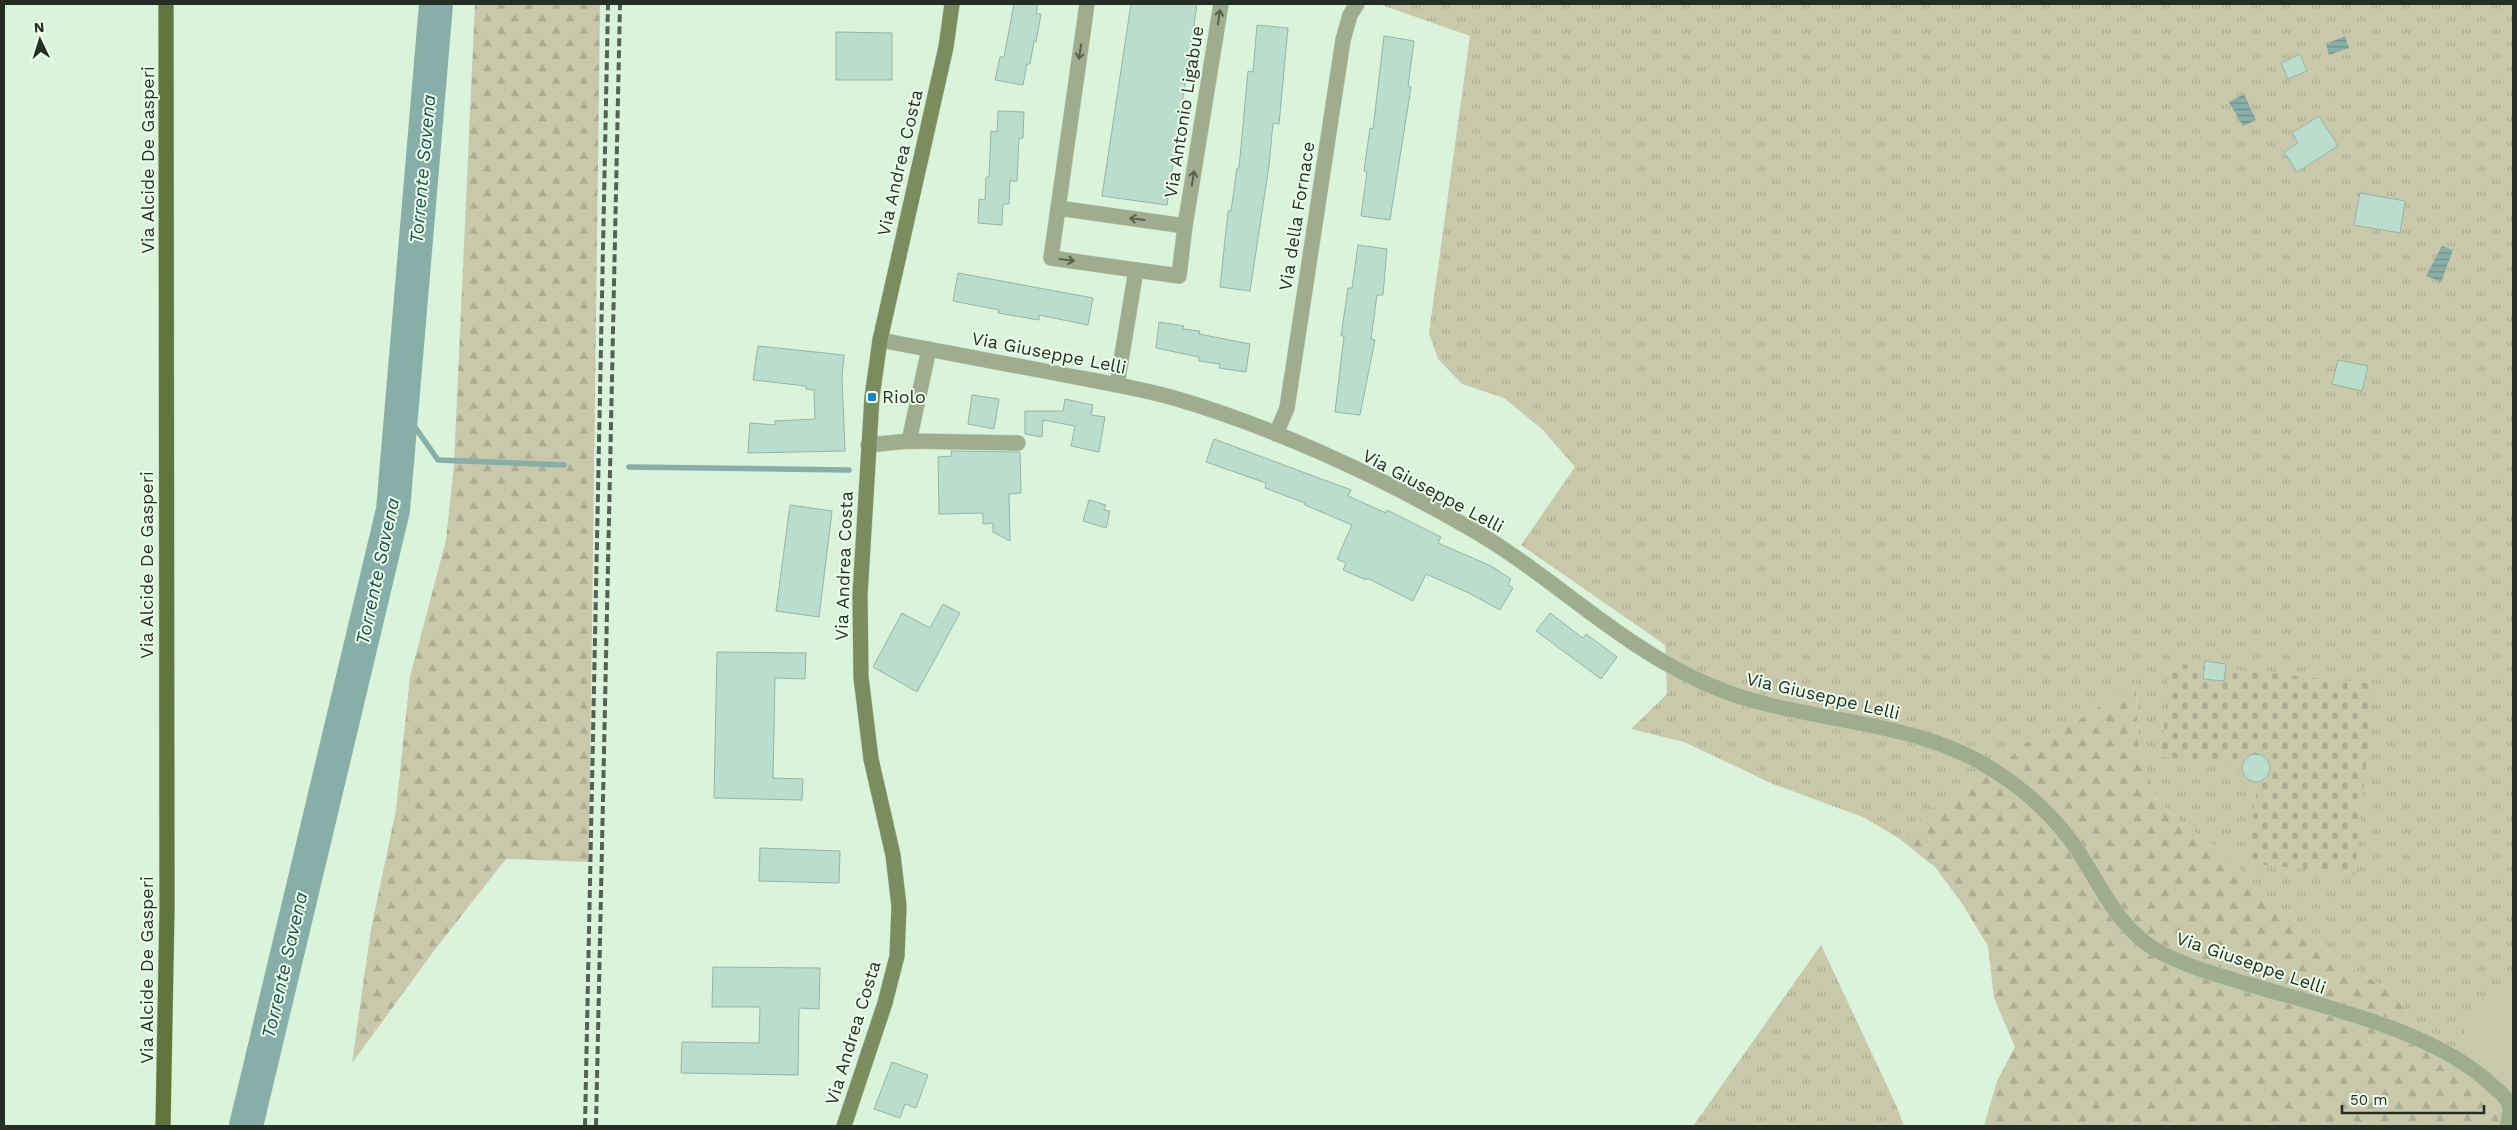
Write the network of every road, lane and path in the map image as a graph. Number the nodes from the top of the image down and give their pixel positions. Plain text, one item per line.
1 (166, 4) edge
2 (952, 4) edge
3 (1086, 4) edge
4 (1221, 4) edge
5 (1357, 4) edge
6 (1058, 208) junction
7 (1185, 226) junction
8 (1136, 270) junction
9 (880, 340) junction
10 (929, 349) junction
11 (1117, 385) junction
12 (1276, 434) junction
13 (909, 441) junction
14 (1018, 443) dead end
15 (868, 445) junction
16 (2509, 1097) edge
17 (163, 1126) edge
18 (844, 1126) edge
19 (2507, 1126) edge

1 - 17 main road, Via Alcide De Gasperi
2 - 9 main road, Via Andrea Costa
3 -> 6 street, Via Antonio Ligabue
7 -> 4 street, Via Antonio Ligabue
5 - 12 street, Via della Fornace
7 -> 6 street, Via Antonio Ligabue
6 -> 8 street, Via Antonio Ligabue
7 - 8 street, Via Antonio Ligabue
8 - 11 street
9 - 10 street, Via Giuseppe Lelli
9 - 15 main road, Via Andrea Costa
10 - 11 street, Via Giuseppe Lelli
10 - 13 street
11 - 12 street, Via Giuseppe Lelli
12 - 16 street, Via Giuseppe Lelli
13 - 14 street
13 - 15 street
15 - 18 main road, Via Andrea Costa
16 - 19 street, Via Giuseppe Lelli

